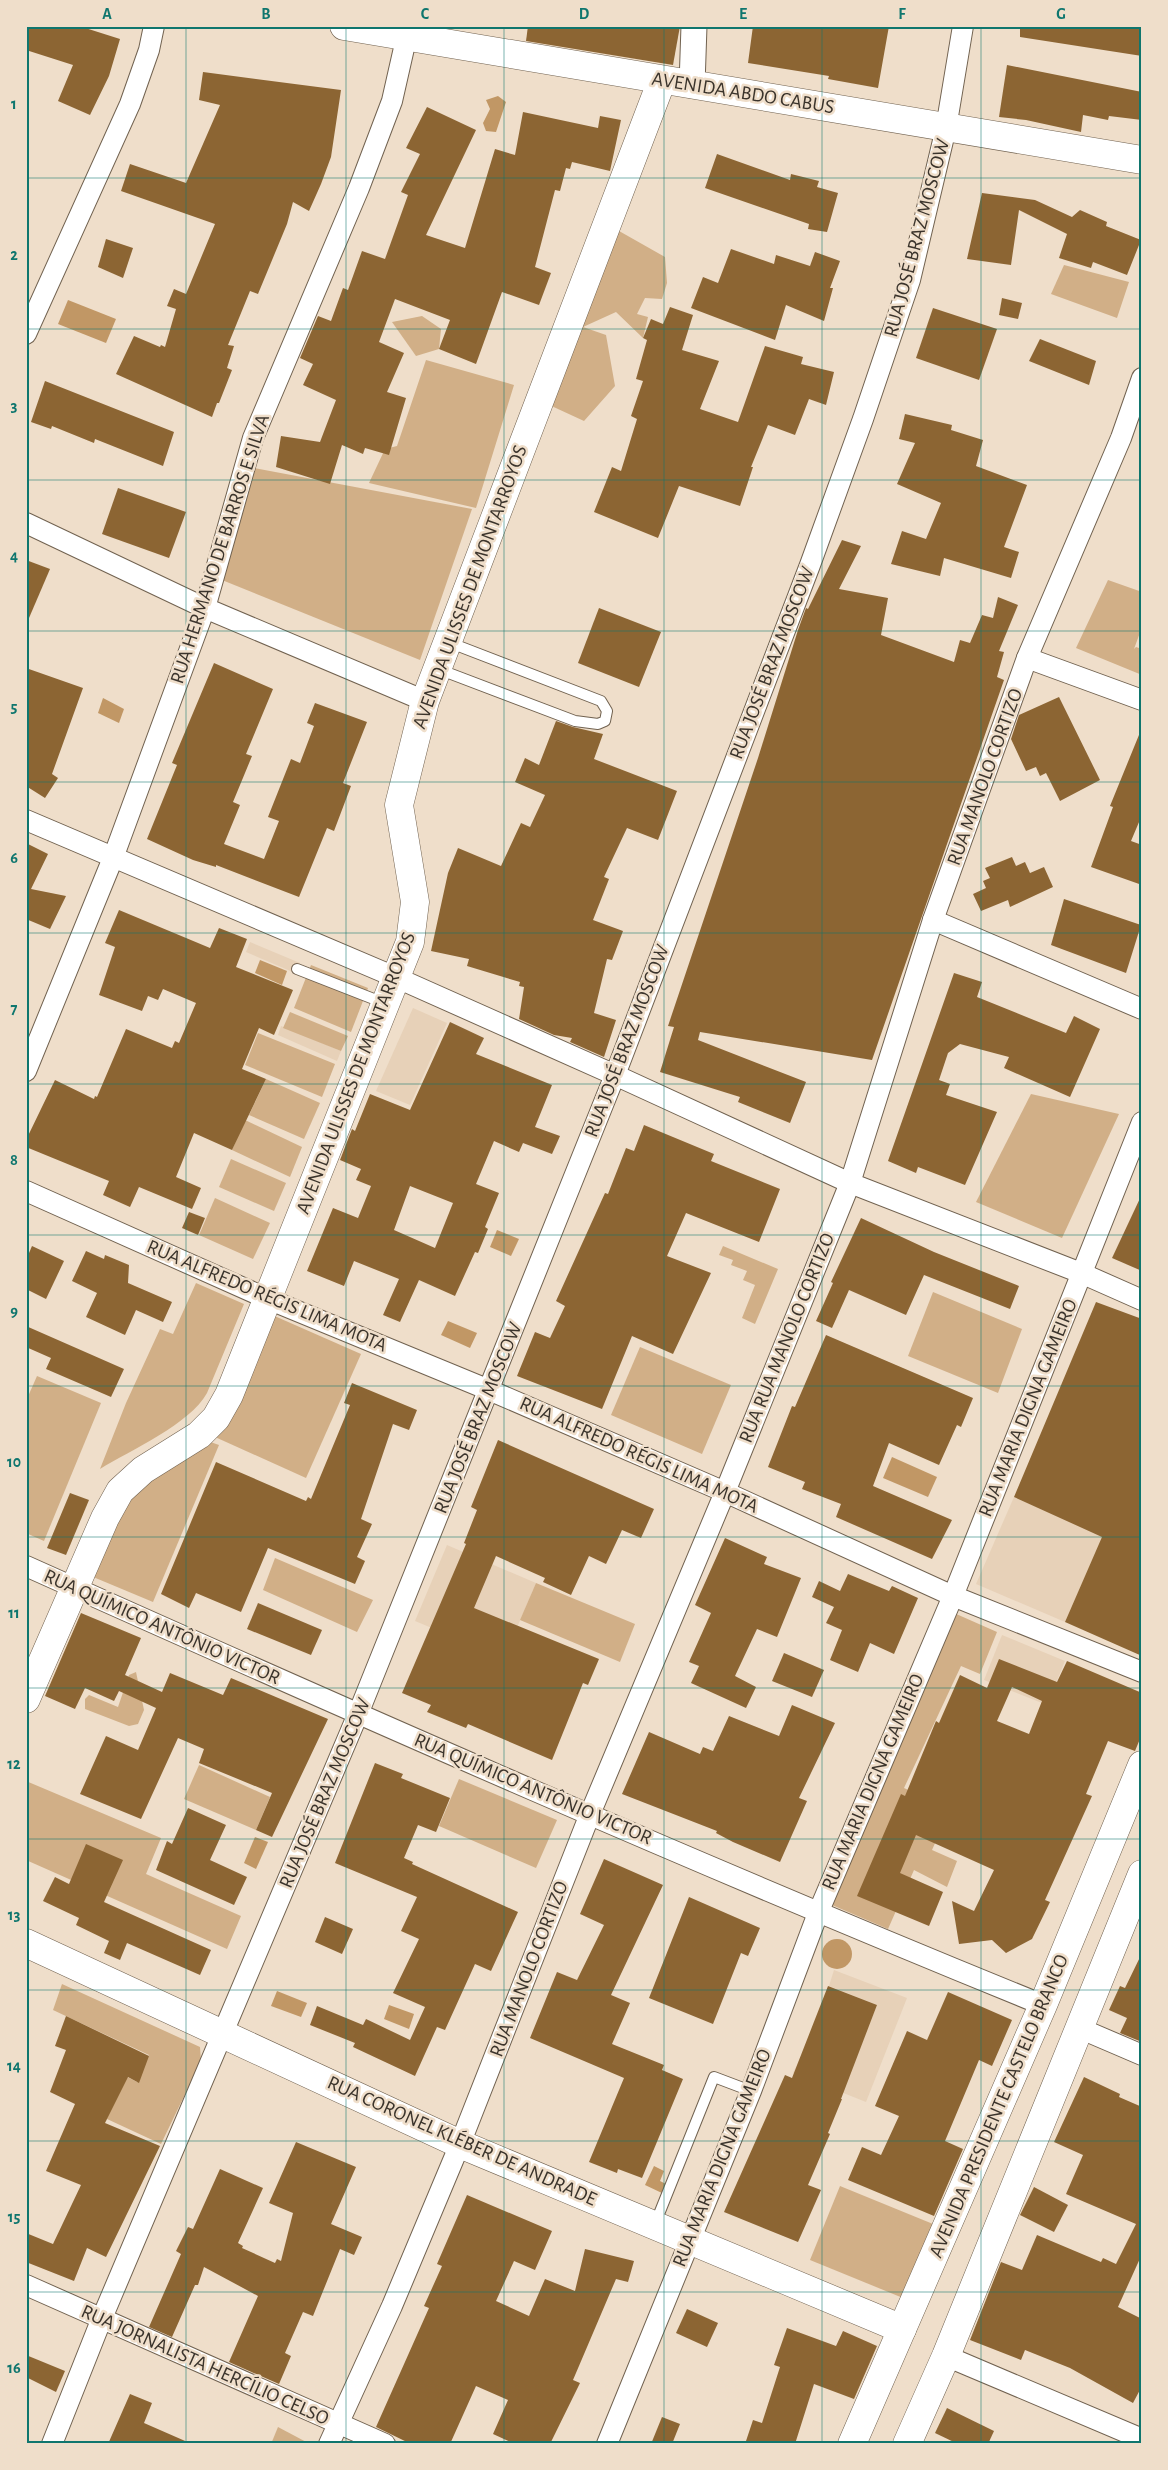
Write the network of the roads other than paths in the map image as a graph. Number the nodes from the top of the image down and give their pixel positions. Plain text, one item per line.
1 (154, 26) edge
2 (344, 26) edge
3 (694, 26) edge
4 (963, 26) edge
5 (409, 32) edge
6 (662, 80) junction
7 (692, 85) junction
8 (946, 128) junction
9 (1142, 160) edge
10 (26, 334) edge
11 (1142, 378) edge
12 (26, 523) edge
13 (205, 608) junction
14 (447, 641) junction
15 (1028, 658) junction
16 (437, 668) junction
17 (1142, 700) edge
18 (425, 701) junction
19 (26, 820) edge
20 (113, 858) junction
21 (933, 920) junction
22 (297, 969) dead end
23 (395, 977) junction
24 (385, 1003) junction
25 (1142, 1009) edge
26 (26, 1071) edge
27 (615, 1075) junction
28 (1142, 1122) edge
29 (850, 1183) junction
30 (26, 1191) edge
31 (1081, 1273) junction
32 (268, 1299) junction
33 (1142, 1300) edge
34 (489, 1390) junction
35 (725, 1492) junction
36 (26, 1566) edge
37 (75, 1588) junction
38 (953, 1596) junction
39 (1142, 1672) edge
40 (26, 1698) edge
41 (358, 1714) junction
42 (1142, 1766) edge
43 (590, 1814) junction
44 (1142, 1874) edge
45 (818, 1913) junction
46 (26, 1942) edge
47 (1043, 2004) junction
48 (1079, 2028) junction
49 (223, 2034) junction
50 (1142, 2055) edge
51 (751, 2091) junction
52 (460, 2144) junction
53 (655, 2225) junction
54 (689, 2240) junction
55 (26, 2285) edge
56 (102, 2318) junction
57 (902, 2329) junction
58 (946, 2356) junction
59 (336, 2424) junction
60 (1142, 2439) edge
61 (52, 2444) edge
62 (328, 2444) edge
63 (385, 2444) edge
64 (607, 2444) edge
65 (852, 2444) edge
66 (907, 2444) edge

1 - 10 street
2 - 5 main road, AVENIDA ABDO CABUS
3 - 7 street
4 - 8 street, RUA JOSÉ BRAZ MOSCOW
5 - 6 main road, AVENIDA ABDO CABUS
5 - 13 street, RUA HERMANO DE BARROS E SILVA
6 - 7 main road, AVENIDA ABDO CABUS
6 - 14 main road, AVENIDA ULISSES DE MONTARROYOS
7 - 8 main road, AVENIDA ABDO CABUS
8 - 9 main road, AVENIDA ABDO CABUS
8 - 27 street, RUA JOSÉ BRAZ MOSCOW
11 - 15 street, RUA MANOLO CORTIZO
12 - 13 street
13 - 18 street
13 - 20 street, RUA HERMANO DE BARROS E SILVA
14 - 16 main road, AVENIDA ULISSES DE MONTARROYOS
14 - 16 lane
15 - 17 street
15 - 21 street, RUA MANOLO CORTIZO
16 - 18 main road, AVENIDA ULISSES DE MONTARROYOS
18 - 23 main road, AVENIDA ULISSES DE MONTARROYOS
19 - 20 street
20 - 23 street
20 - 26 street, RUA HERMANO DE BARROS E SILVA
21 - 25 street
21 - 29 street, RUA MANOLO CORTIZO
22 - 24 lane
23 - 24 main road, AVENIDA ULISSES DE MONTARROYOS
23 - 27 street
24 - 32 main road, AVENIDA ULISSES DE MONTARROYOS
27 - 29 street
27 - 34 street, RUA JOSÉ BRAZ MOSCOW
28 - 31 street, RUA MARIA DIGNA GAMEIRO
29 - 31 street
29 - 35 street, RUA RUA MANOLO CORTIZO
30 - 32 street, RUA ALFREDO RÉGIS LIMA MOTA
31 - 33 street
31 - 38 street, RUA MARIA DIGNA GAMEIRO
32 - 34 street, RUA ALFREDO RÉGIS LIMA MOTA
32 - 37 main road, AVENIDA ULISSES DE MONTARROYOS
34 - 35 street, RUA ALFREDO RÉGIS LIMA MOTA
34 - 41 street, RUA JOSÉ BRAZ MOSCOW
35 - 38 street, RUA ALFREDO RÉGIS LIMA MOTA
35 - 43 street, RUA MANOLO CORTIZO
36 - 37 street, RUA QUÍMICO ANTÔNIO VICTOR
37 - 40 main road, AVENIDA ULISSES DE MONTARROYOS
37 - 41 street, RUA QUÍMICO ANTÔNIO VICTOR
38 - 39 street, RUA ALFREDO RÉGIS LIMA MOTA
38 - 45 street, RUA MARIA DIGNA GAMEIRO
41 - 43 street, RUA QUÍMICO ANTÔNIO VICTOR
41 - 49 street, RUA JOSÉ BRAZ MOSCOW
42 - 47 main road, AVENIDA PRESIDENTE CASTELO BRANCO
43 - 45 street, RUA QUÍMICO ANTÔNIO VICTOR
43 - 52 street, RUA MANOLO CORTIZO
44 - 48 main road
45 - 47 street, RUA QUÍMICO ANTÔNIO VICTOR
45 - 51 street, RUA MARIA DIGNA GAMEIRO
46 - 49 main road, RUA CORONEL KLÉBER DE ANDRADE
47 - 57 main road, AVENIDA PRESIDENTE CASTELO BRANCO
48 - 50 street
48 - 58 main road
49 - 52 main road, RUA CORONEL KLÉBER DE ANDRADE
49 - 56 street, RUA JOSÉ BRAZ MOSCOW
51 - 53 lane
51 - 54 street, RUA MARIA DIGNA GAMEIRO
52 - 53 main road, RUA CORONEL KLÉBER DE ANDRADE
52 - 59 street, RUA MANOLO CORTIZO
53 - 54 main road, RUA CORONEL KLÉBER DE ANDRADE
54 - 57 main road, RUA CORONEL KLÉBER DE ANDRADE
54 - 64 street, RUA MARIA DIGNA GAMEIRO
55 - 56 street, RUA JORNALISTA HERCÍLIO CELSO
56 - 59 street, RUA JORNALISTA HERCÍLIO CELSO
56 - 61 street
57 - 65 main road, AVENIDA PRESIDENTE CASTELO BRANCO
58 - 60 street
58 - 66 main road
59 - 62 street, RUA MANOLO CORTIZO
59 - 63 street, RUA JORNALISTA HERCÍLIO CELSO

